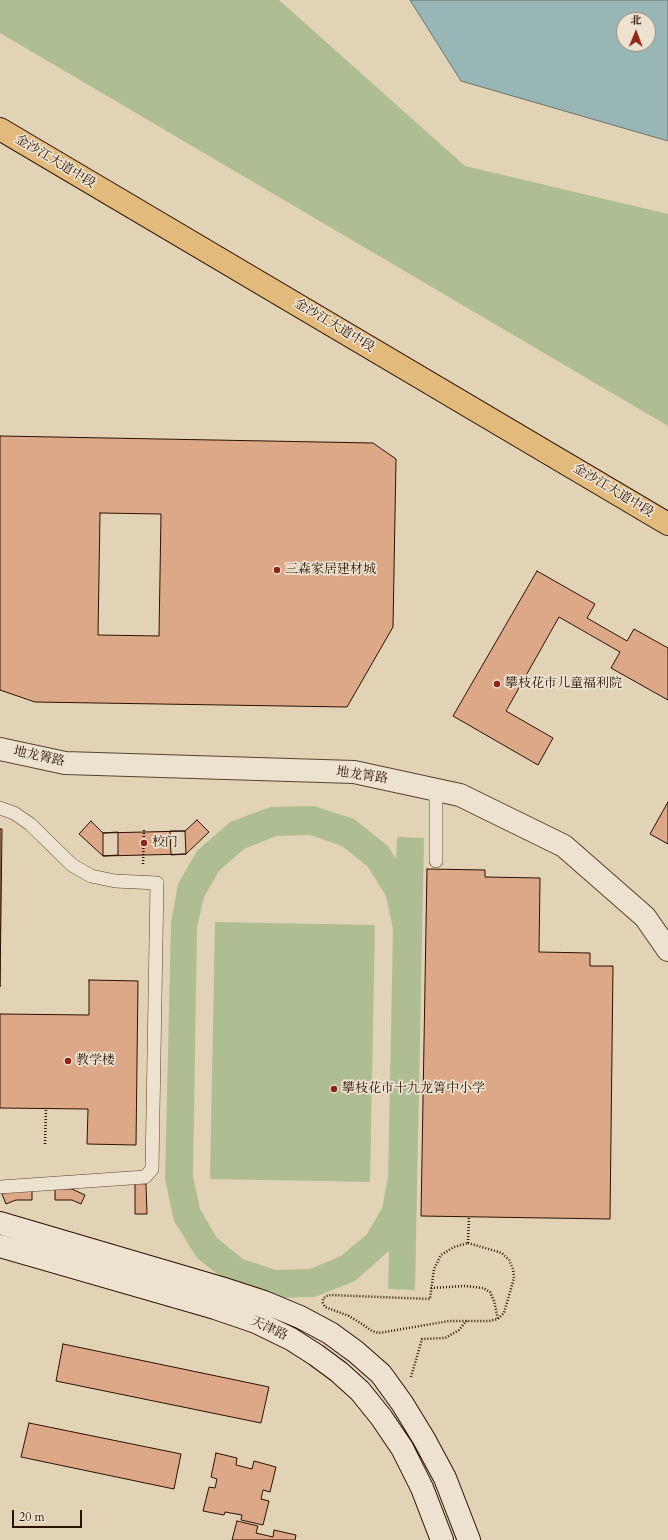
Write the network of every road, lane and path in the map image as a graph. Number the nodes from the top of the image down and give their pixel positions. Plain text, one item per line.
1 (0, 129) edge
2 (668, 524) edge
3 (0, 749) edge
4 (436, 790) junction
5 (0, 808) edge
6 (144, 829) dead end
7 (436, 861) dead end
8 (143, 882) junction
9 (668, 950) edge
10 (46, 1109) dead end
11 (45, 1144) dead end
12 (0, 1187) edge
13 (468, 1216) dead end
14 (0, 1223) edge
15 (468, 1243) junction
16 (0, 1246) edge
17 (431, 1288) junction
18 (498, 1319) junction
19 (467, 1320) junction
20 (410, 1380) dead end
21 (442, 1540) edge
22 (469, 1540) edge

1 - 2 main road, 金沙江大道中段
3 - 4 main road, 地龙箐路
4 - 7 lane
4 - 9 main road, 地龙箐路
5 - 8 lane
6 - 8 path
8 - 12 lane
10 - 11 path
13 - 15 path
14 - 22 main road
15 - 17 path
15 - 18 path
16 - 21 main road, 天津路
17 - 18 path
17 - 19 path
18 - 19 path
19 - 20 path

